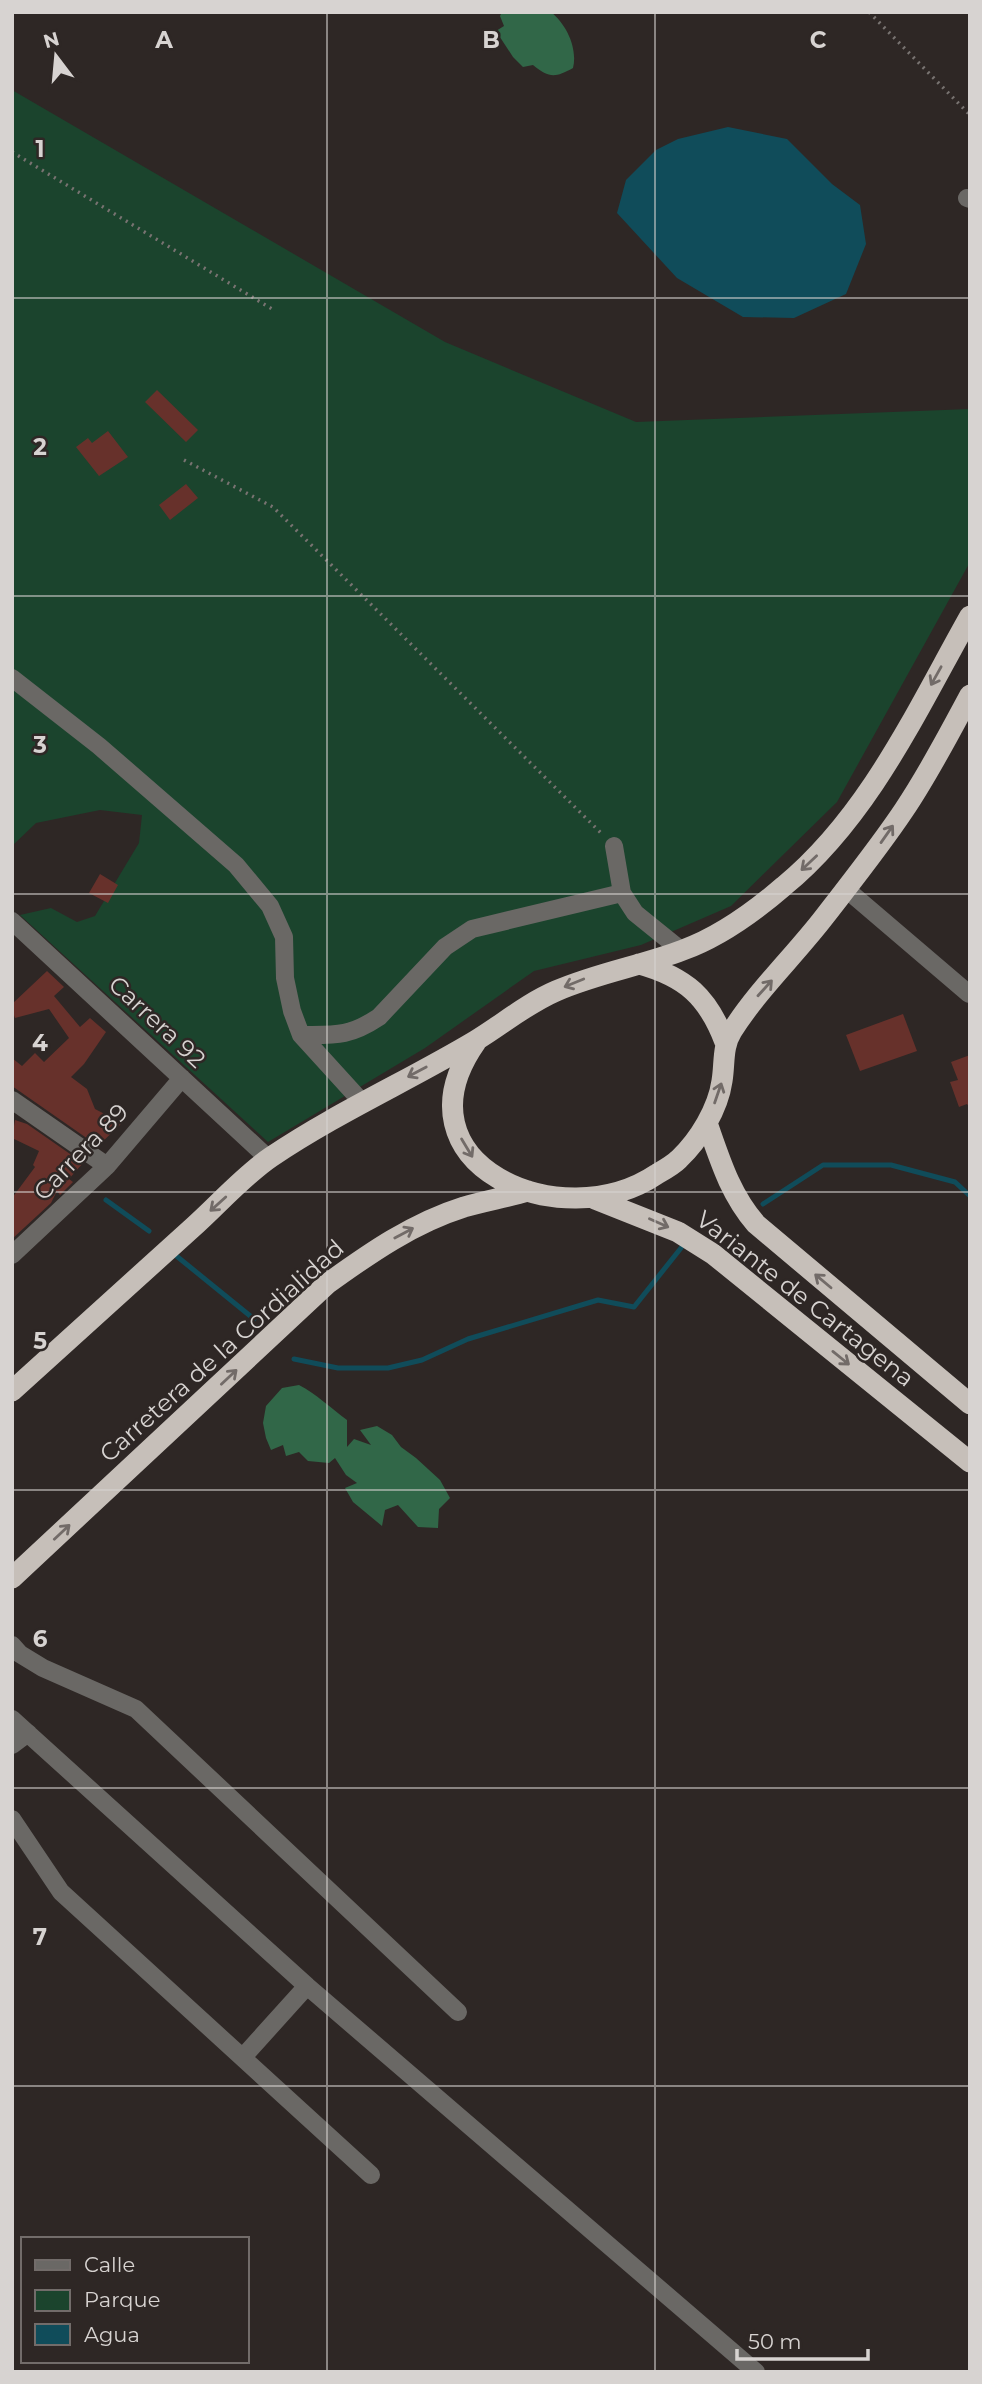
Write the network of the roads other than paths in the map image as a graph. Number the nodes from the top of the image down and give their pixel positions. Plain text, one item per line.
1 (970, 616) edge
2 (12, 678) edge
3 (970, 695) edge
4 (614, 846) road end
5 (846, 889) junction
6 (622, 893) junction
7 (12, 921) edge
8 (682, 951) junction
9 (639, 964) junction
10 (969, 994) edge
11 (301, 1035) junction
12 (477, 1040) junction
13 (725, 1042) junction
14 (182, 1078) junction
15 (12, 1100) edge
16 (362, 1102) junction
17 (707, 1124) junction
18 (269, 1159) junction
19 (107, 1166) junction
20 (528, 1191) junction
21 (595, 1199) junction
22 (12, 1255) edge
23 (12, 1391) edge
24 (970, 1404) edge
25 (970, 1462) edge
26 (12, 1578) edge
27 (12, 1646) edge
28 (12, 1719) edge
29 (28, 1733) junction
30 (12, 1745) edge
31 (12, 1819) edge
32 (307, 1986) junction
33 (458, 2012) dead end
34 (243, 2057) junction
35 (372, 2175) dead end
36 (756, 2372) edge

1 -> 8 highway
2 - 11 street
5 -> 3 highway, Carretera de la Cordialidad
4 - 6 street
5 - 10 street
13 -> 5 highway, Carretera de la Cordialidad
6 - 8 street
6 - 11 street
7 - 14 street, Carrera 92
8 - 9 highway
9 -> 12 highway
9 - 13 highway
11 - 16 street
12 -> 16 highway
12 -> 20 highway
17 -> 13 highway, Carretera de la Cordialidad
14 - 18 street, Carrera 92
14 - 19 street, Carrera 89
15 - 19 street
16 - 18 highway
17 - 21 highway, Carretera de la Cordialidad
24 -> 17 highway, Variante de Cartagena
18 -> 23 highway
19 - 22 street, Carrera 89
20 - 21 highway, Carretera de la Cordialidad
26 -> 20 highway, Carretera de la Cordialidad
21 -> 25 highway, Variante de Cartagena
27 - 33 street
28 - 29 street
29 - 30 street
29 - 32 street
31 - 34 street
32 - 34 street
32 - 36 street
34 - 35 street

